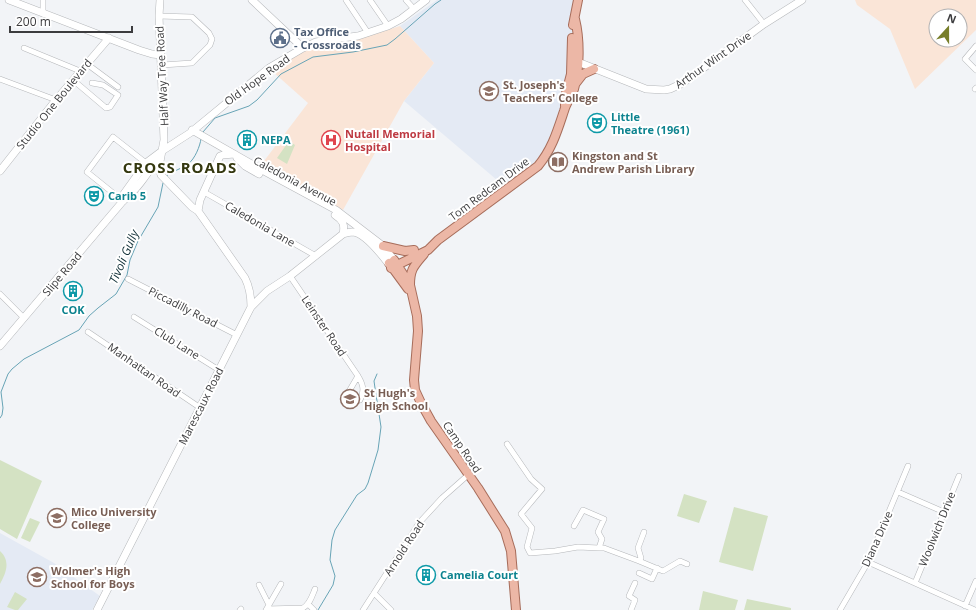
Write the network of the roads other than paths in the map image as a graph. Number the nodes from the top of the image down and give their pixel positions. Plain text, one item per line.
1 (9, 0) edge
2 (43, 0) edge
3 (160, 0) edge
4 (252, 0) edge
5 (346, 0) edge
6 (370, 0) edge
7 (406, 0) edge
8 (426, 0) edge
9 (578, 0) edge
10 (746, 0) edge
11 (802, 0) edge
12 (414, 9) junction
13 (43, 14) junction
14 (159, 16) junction
15 (764, 24) junction
16 (388, 26) junction
17 (368, 33) junction
18 (109, 38) junction
19 (976, 46) edge
20 (24, 48) dead end
21 (303, 48) junction
22 (161, 54) junction
23 (575, 62) junction
24 (86, 64) junction
25 (162, 65) junction
26 (594, 69) junction
27 (976, 70) edge
28 (80, 71) junction
29 (0, 79) edge
30 (73, 80) junction
31 (92, 83) dead end
32 (118, 87) dead end
33 (574, 87) junction
34 (56, 100) junction
35 (565, 106) junction
36 (191, 132) junction
37 (201, 138) junction
38 (162, 151) junction
39 (234, 154) junction
40 (220, 156) junction
41 (3, 163) edge
42 (146, 163) junction
43 (0, 171) edge
44 (146, 174) junction
45 (164, 177) junction
46 (204, 192) junction
47 (123, 201) junction
48 (198, 211) junction
49 (343, 234) junction
50 (438, 240) junction
51 (382, 246) junction
52 (414, 250) junction
53 (428, 250) junction
54 (316, 256) junction
55 (393, 264) junction
56 (290, 276) junction
57 (128, 279) dead end
58 (249, 286) junction
59 (410, 288) junction
60 (267, 292) junction
61 (0, 294) edge
62 (251, 307) junction
63 (134, 317) dead end
64 (24, 318) junction
65 (88, 332) dead end
66 (237, 335) junction
67 (0, 346) edge
68 (219, 370) junction
69 (358, 376) dead end
70 (199, 408) junction
71 (507, 444) dead end
72 (908, 466) dead end
73 (468, 475) junction
74 (959, 476) dead end
75 (898, 492) junction
76 (944, 512) junction
77 (574, 526) dead end
78 (644, 532) dead end
79 (599, 548) junction
80 (639, 561) junction
81 (868, 562) junction
82 (686, 564) dead end
83 (657, 568) junction
84 (639, 573) dead end
85 (976, 581) edge
86 (634, 583) dead end
87 (915, 583) junction
88 (281, 584) dead end
89 (259, 585) dead end
90 (315, 589) dead end
91 (374, 594) junction
92 (308, 604) junction
93 (965, 606) junction
94 (267, 608) edge
95 (300, 609) edge
96 (97, 610) edge
97 (314, 610) edge
98 (364, 610) edge
99 (391, 610) edge
100 (516, 610) edge
101 (631, 610) edge
102 (840, 610) edge
103 (975, 610) edge

1 - 13 main road
2 - 13 street
3 - 14 main road, Half Way Tree Road
4 - 21 main road
5 - 17 street
6 - 16 street
7 - 12 street
8 - 12 main road, Old Hope Road
9 - 23 main road, Tom Redcam Drive
10 - 15 street
11 - 15 main road, Arthur Wint Drive
12 - 16 main road, Old Hope Road
13 - 18 main road
14 - 22 main road, Half Way Tree Road
14 - 25 street
15 - 26 main road, Arthur Wint Drive
16 - 17 main road, Old Hope Road
17 - 21 main road, Old Hope Road
18 - 22 main road
18 - 24 main road, Studio One Boulevard
19 - 27 street
20 - 28 street
21 - 36 main road, Old Hope Road
22 - 25 main road, Half Way Tree Road
23 - 26 main road, Arthur Wint Drive
23 - 33 main road, Tom Redcam Drive
23 - 35 main road, Tom Redcam Drive
24 - 28 main road, Studio One Boulevard
24 - 32 street
25 - 38 main road, Half Way Tree Road
26 - 33 main road
28 - 30 main road, Studio One Boulevard
29 - 34 street
30 - 31 street
30 - 34 main road, Studio One Boulevard
33 - 35 main road, Tom Redcam Drive
34 - 41 main road, Studio One Boulevard
35 - 50 main road, Tom Redcam Drive
36 - 37 main road
36 - 38 main road, Old Hope Road
37 - 39 main road, Caledonia Avenue
37 - 40 main road
38 - 42 main road, Slipe Road
38 - 44 main road, Slipe Road
38 - 45 main road, Half Way Tree Road
39 - 40 main road
39 - 49 main road, Caledonia Avenue
39 - 51 main road, Caledonia Avenue
40 - 46 main road
41 - 43 main road, Studio One Boulevard
42 - 47 main road, Slipe Road
42 - 47 street
44 - 45 main road
44 - 47 main road, Slipe Road
45 - 48 main road
46 - 48 main road
46 - 54 street, Caledonia Lane
47 - 64 main road, Slipe Road
48 - 58 main road
49 - 54 main road, Marescaux Road
49 - 55 main road
50 - 52 main road, Tom Redcam Drive
50 - 53 main road, Tom Redcam Drive
51 - 52 main road
51 - 55 main road, Caledonia Avenue
52 - 55 main road, Tom Redcam Drive
53 - 55 main road, Tom Redcam Drive
53 - 59 main road
54 - 56 main road, Marescaux Road
55 - 59 main road, Camp Road
56 - 60 main road, Marescaux Road
56 - 69 street, Leinster Road
57 - 66 street, Piccadilly Road
58 - 60 main road
58 - 62 main road
59 - 73 main road, Camp Road
60 - 62 main road, Marescaux Road
61 - 64 street
62 - 66 main road, Marescaux Road
63 - 68 street, Club Lane
64 - 67 main road, Slipe Road
65 - 70 street, Manhattan Road
66 - 68 main road, Marescaux Road
68 - 70 main road, Marescaux Road
70 - 96 main road, Marescaux Road
71 - 79 street
72 - 75 street, Diana Drive
73 - 91 street, Arnold Road
73 - 100 main road, Camp Road
74 - 76 street, Woolwich Drive
75 - 76 street
75 - 81 street, Diana Drive
76 - 87 street, Woolwich Drive
77 - 79 street
78 - 80 street
79 - 80 street
80 - 83 street
81 - 87 street
81 - 102 street, Diana Drive
82 - 83 street
83 - 84 street
85 - 93 street
86 - 101 street
87 - 93 street
88 - 94 street
89 - 94 street
90 - 92 street
91 - 98 street, Arnold Road
91 - 99 street
92 - 95 street
92 - 97 street
93 - 103 street
94 - 95 street

